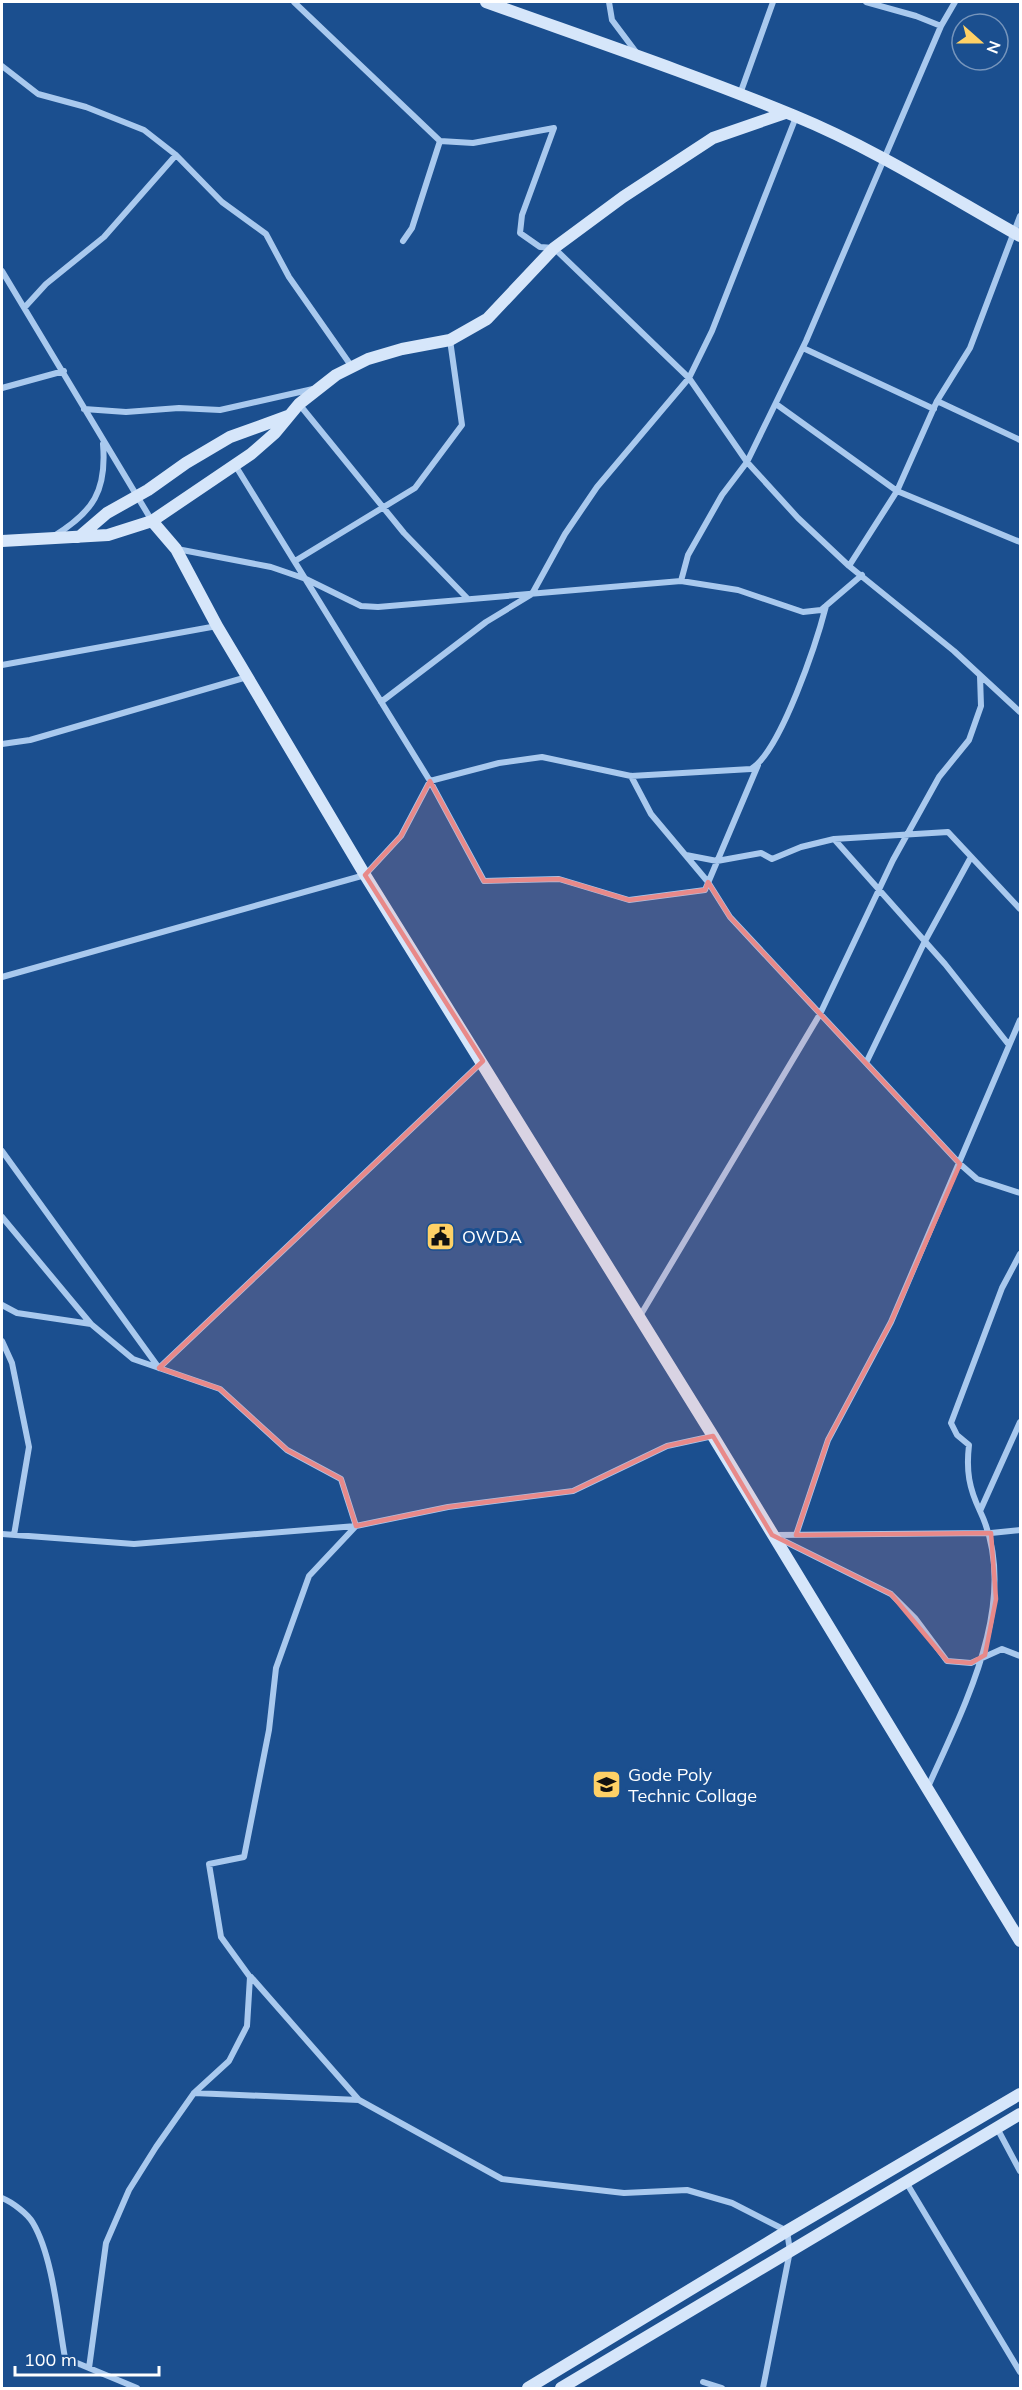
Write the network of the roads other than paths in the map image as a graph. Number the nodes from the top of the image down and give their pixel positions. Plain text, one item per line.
1 (294, 2) edge
2 (486, 2) edge
3 (609, 2) edge
4 (773, 2) edge
5 (866, 2) edge
6 (955, 2) edge
7 (942, 26) junction
8 (638, 55) junction
9 (2, 66) edge
10 (740, 95) junction
11 (790, 115) junction
12 (440, 141) junction
13 (176, 155) junction
14 (884, 161) junction
15 (1020, 216) edge
16 (1017, 235) edge
17 (403, 241) dead end
18 (554, 248) junction
19 (2, 271) edge
20 (25, 307) junction
21 (450, 340) junction
22 (803, 348) junction
23 (352, 367) junction
24 (64, 371) junction
25 (689, 378) junction
26 (2, 388) edge
27 (316, 388) junction
28 (937, 401) junction
29 (299, 404) junction
30 (776, 404) junction
31 (84, 409) junction
32 (934, 409) junction
33 (289, 416) junction
34 (103, 440) junction
35 (1020, 440) edge
36 (747, 462) junction
37 (235, 465) junction
38 (897, 491) junction
39 (137, 496) junction
40 (384, 507) junction
41 (152, 521) junction
42 (79, 537) junction
43 (48, 540) junction
44 (2, 541) edge
45 (1020, 542) edge
46 (176, 549) junction
47 (294, 561) junction
48 (849, 567) junction
49 (862, 575) junction
50 (306, 579) junction
51 (681, 581) junction
52 (532, 594) junction
53 (468, 598) junction
54 (826, 606) junction
55 (217, 626) junction
56 (2, 665) edge
57 (980, 676) junction
58 (248, 677) junction
59 (381, 702) junction
60 (1020, 712) edge
61 (2, 744) edge
62 (759, 765) junction
63 (631, 776) junction
64 (430, 781) junction
65 (906, 836) junction
66 (834, 839) junction
67 (686, 855) junction
68 (971, 856) junction
69 (717, 861) junction
70 (365, 875) junction
71 (708, 882) junction
72 (879, 890) junction
73 (1020, 909) edge
74 (925, 941) junction
75 (2, 977) edge
76 (820, 1014) junction
77 (1020, 1020) edge
78 (1009, 1045) junction
79 (483, 1061) junction
80 (866, 1063) junction
81 (2, 1151) edge
82 (960, 1164) junction
83 (1020, 1193) edge
84 (2, 1217) edge
85 (1020, 1254) edge
86 (2, 1305) edge
87 (639, 1316) junction
88 (92, 1324) junction
89 (2, 1341) edge
90 (159, 1368) junction
91 (1020, 1422) edge
92 (713, 1436) junction
93 (980, 1511) junction
94 (356, 1526) junction
95 (1020, 1530) edge
96 (991, 1533) junction
97 (2, 1534) edge
98 (14, 1535) junction
99 (772, 1535) junction
100 (796, 1535) junction
101 (985, 1655) junction
102 (1020, 1656) edge
103 (927, 1788) junction
104 (1020, 1941) edge
105 (250, 1977) junction
106 (194, 2093) junction
107 (1020, 2094) edge
108 (360, 2100) junction
109 (1020, 2114) edge
110 (997, 2128) junction
111 (1020, 2171) edge
112 (906, 2182) junction
113 (2, 2198) edge
114 (787, 2231) junction
115 (790, 2251) junction
116 (573, 2361) junction
117 (89, 2368) junction
118 (1020, 2372) edge
119 (581, 2376) junction
120 (704, 2382) dead end
121 (137, 2388) edge
122 (528, 2388) edge
123 (561, 2388) edge
124 (722, 2388) edge
125 (762, 2388) edge

1 - 12 street
2 - 8 street
3 - 8 street
4 - 10 street
5 - 7 street
6 - 7 street
7 - 14 street
8 - 10 street
9 - 13 street
10 - 11 street
11 - 14 street
11 - 18 street
11 - 25 street
12 - 17 street
12 - 18 street
13 - 20 street
13 - 23 street
14 - 16 street
14 - 22 street
15 - 16 street
16 - 28 street
18 - 21 street
18 - 25 street
19 - 20 street
20 - 24 street
21 - 23 street
21 - 40 street
22 - 30 street
22 - 32 street
23 - 27 street
24 - 26 street
24 - 31 street
25 - 36 street
25 - 52 street
27 - 29 street
27 - 31 street
28 - 32 street
28 - 35 street
29 - 33 street
29 - 40 street
30 - 36 street
30 - 38 street
31 - 34 street
32 - 38 street
33 - 37 street
33 - 39 street
34 - 39 street
34 - 43 street
36 - 48 street
36 - 51 street
37 - 41 street
37 - 47 street
38 - 45 street
38 - 48 street
39 - 41 street
39 - 42 street
40 - 47 street
40 - 53 street
41 - 42 street
41 - 46 street
42 - 43 street
43 - 44 street
46 - 50 street
46 - 55 street
47 - 50 street
48 - 49 street
49 - 54 street
49 - 57 street
50 - 53 street
50 - 59 street
51 - 52 street
51 - 54 street
52 - 53 street
52 - 59 street
54 - 62 street
55 - 56 street
55 - 58 street
57 - 60 street
57 - 65 street
58 - 61 street
58 - 70 street
59 - 64 street
62 - 63 street
62 - 69 street
63 - 64 street
63 - 67 street
64 - 70 street
64 - 71 street
65 - 66 street
65 - 68 street
65 - 72 street
66 - 69 street
66 - 72 street
67 - 69 street
67 - 71 street
68 - 73 street
68 - 74 street
69 - 71 street
70 - 75 street
70 - 79 street
71 - 76 street
72 - 74 street
72 - 76 street
74 - 78 street
74 - 80 street
76 - 80 street
76 - 87 street
77 - 78 street
78 - 82 street
79 - 87 street
79 - 90 street
80 - 82 street
81 - 90 street
82 - 83 street
82 - 100 street
84 - 88 street
85 - 93 street
86 - 88 street
87 - 92 street
88 - 90 street
89 - 98 street
90 - 94 street
91 - 93 street
92 - 94 street
92 - 99 street
93 - 96 street
94 - 98 street
94 - 105 street
95 - 96 street
96 - 100 street
96 - 101 street
97 - 98 street
99 - 100 street
99 - 101 street
99 - 103 street
101 - 102 street
101 - 103 street
103 - 104 street
105 - 106 street
105 - 108 street
106 - 108 street
106 - 117 street
107 - 114 street
108 - 114 street
109 - 110 street
110 - 111 street
110 - 112 street
112 - 115 street
112 - 118 street
113 - 117 street
114 - 115 street
114 - 116 street
115 - 119 street
115 - 125 street
116 - 119 street
116 - 122 street
117 - 121 street
119 - 123 street
120 - 124 street

